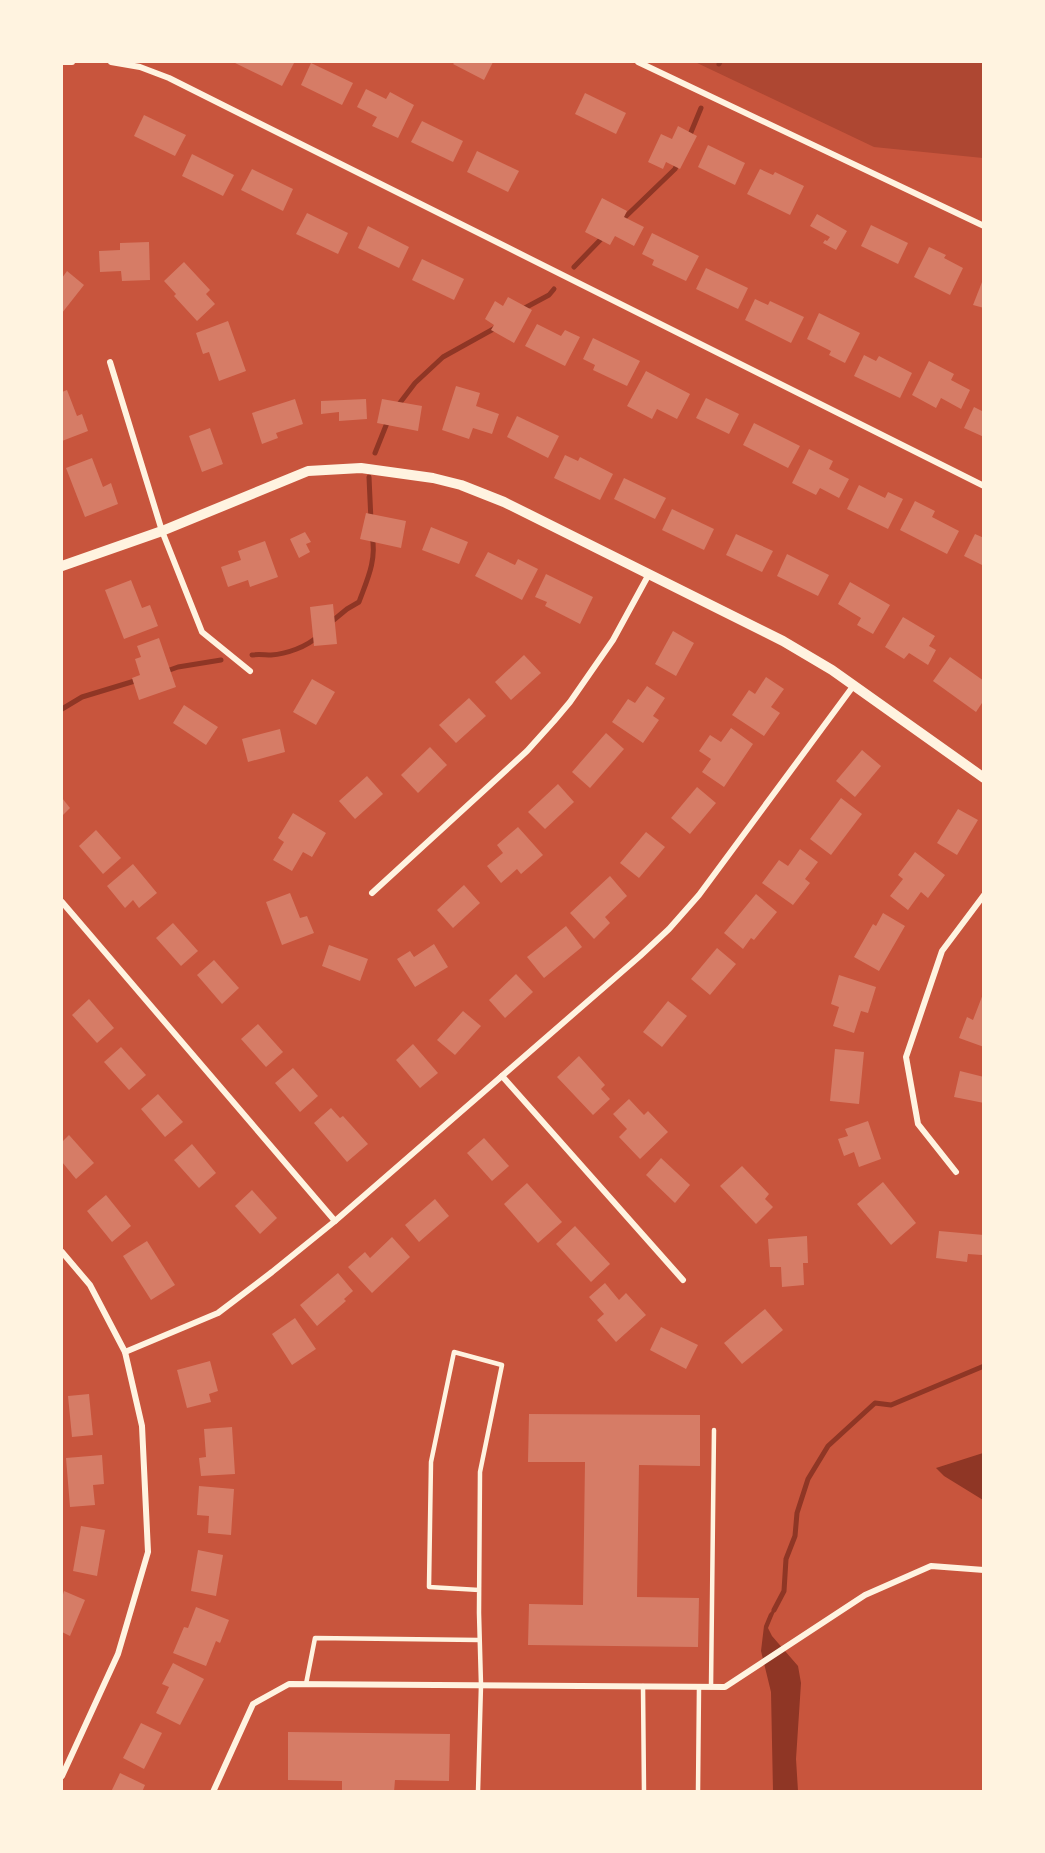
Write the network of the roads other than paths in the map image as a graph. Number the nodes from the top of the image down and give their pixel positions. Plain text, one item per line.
1 (62, 62) edge
2 (72, 62) edge
3 (111, 62) edge
4 (638, 62) edge
5 (984, 226) edge
6 (110, 362) dead end
7 (984, 486) edge
8 (162, 531) junction
9 (62, 566) edge
10 (649, 574) junction
11 (250, 671) dead end
12 (854, 685) junction
13 (984, 778) edge
14 (372, 893) dead end
15 (984, 895) edge
16 (62, 902) edge
17 (502, 1076) junction
18 (956, 1172) dead end
19 (334, 1221) junction
20 (62, 1252) edge
21 (683, 1280) dead end
22 (125, 1352) junction
23 (714, 1431) dead end
24 (984, 1570) edge
25 (479, 1590) junction
26 (480, 1640) junction
27 (306, 1684) junction
28 (481, 1685) junction
29 (643, 1686) junction
30 (699, 1687) junction
31 (711, 1687) junction
32 (62, 1776) edge
33 (213, 1791) edge
34 (478, 1791) edge
35 (644, 1791) edge
36 (698, 1791) edge

1 - 2 street
3 - 7 street
4 - 5 street
6 - 8 street
8 - 9 street
8 - 10 street
8 - 11 street
10 - 12 street
10 - 14 street
12 - 13 street
12 - 17 street
15 - 18 street
16 - 19 street
17 - 19 street
17 - 21 street
19 - 22 street
20 - 22 street
22 - 32 street
23 - 31 lane
24 - 31 street
25 - 25 lane
25 - 26 lane
26 - 27 lane
26 - 28 lane
27 - 28 street
27 - 33 street
28 - 29 street
28 - 34 lane
29 - 30 street
29 - 35 lane
30 - 31 street
30 - 36 lane

